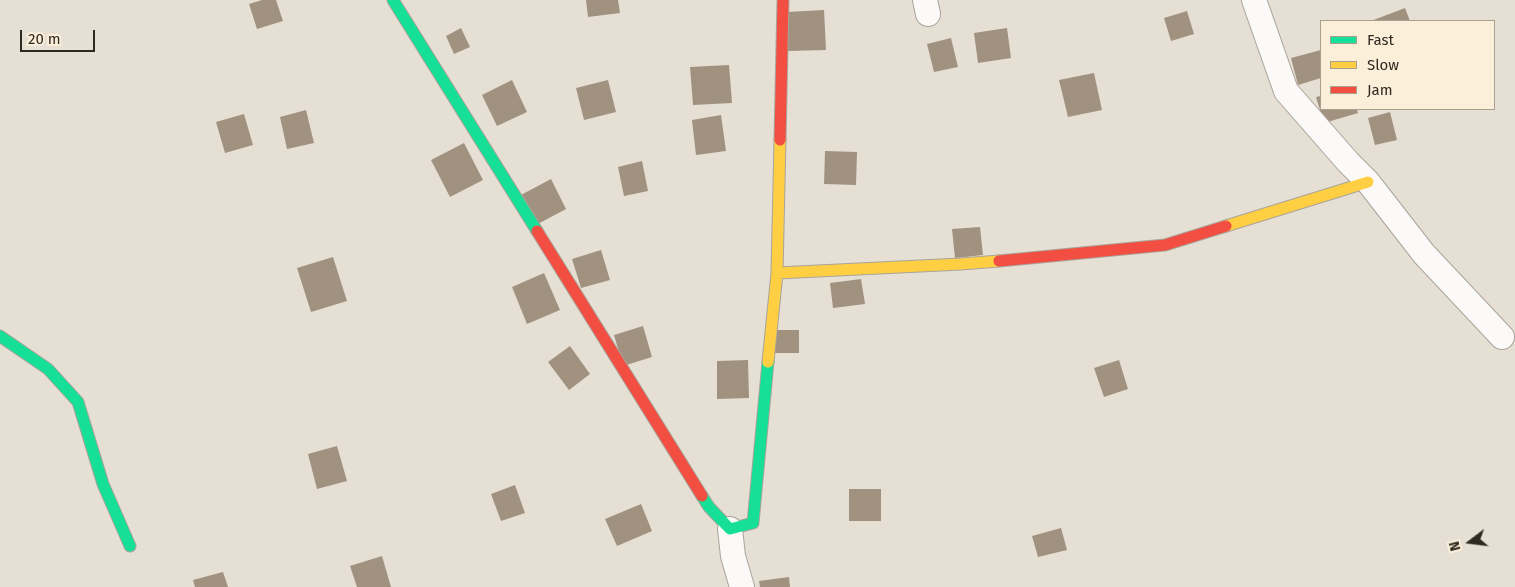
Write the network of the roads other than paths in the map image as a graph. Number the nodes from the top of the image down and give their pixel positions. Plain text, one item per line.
1 (393, 0) edge
2 (783, 0) edge
3 (1254, 0) edge
4 (1368, 182) junction
5 (778, 273) junction
6 (0, 336) edge
7 (1502, 337) dead end
8 (730, 529) junction
9 (130, 546) dead end
10 (742, 587) edge

1 - 8 street
2 - 5 street
3 - 4 street
4 - 5 street
4 - 7 street
5 - 8 street
6 - 9 street
8 - 10 street

